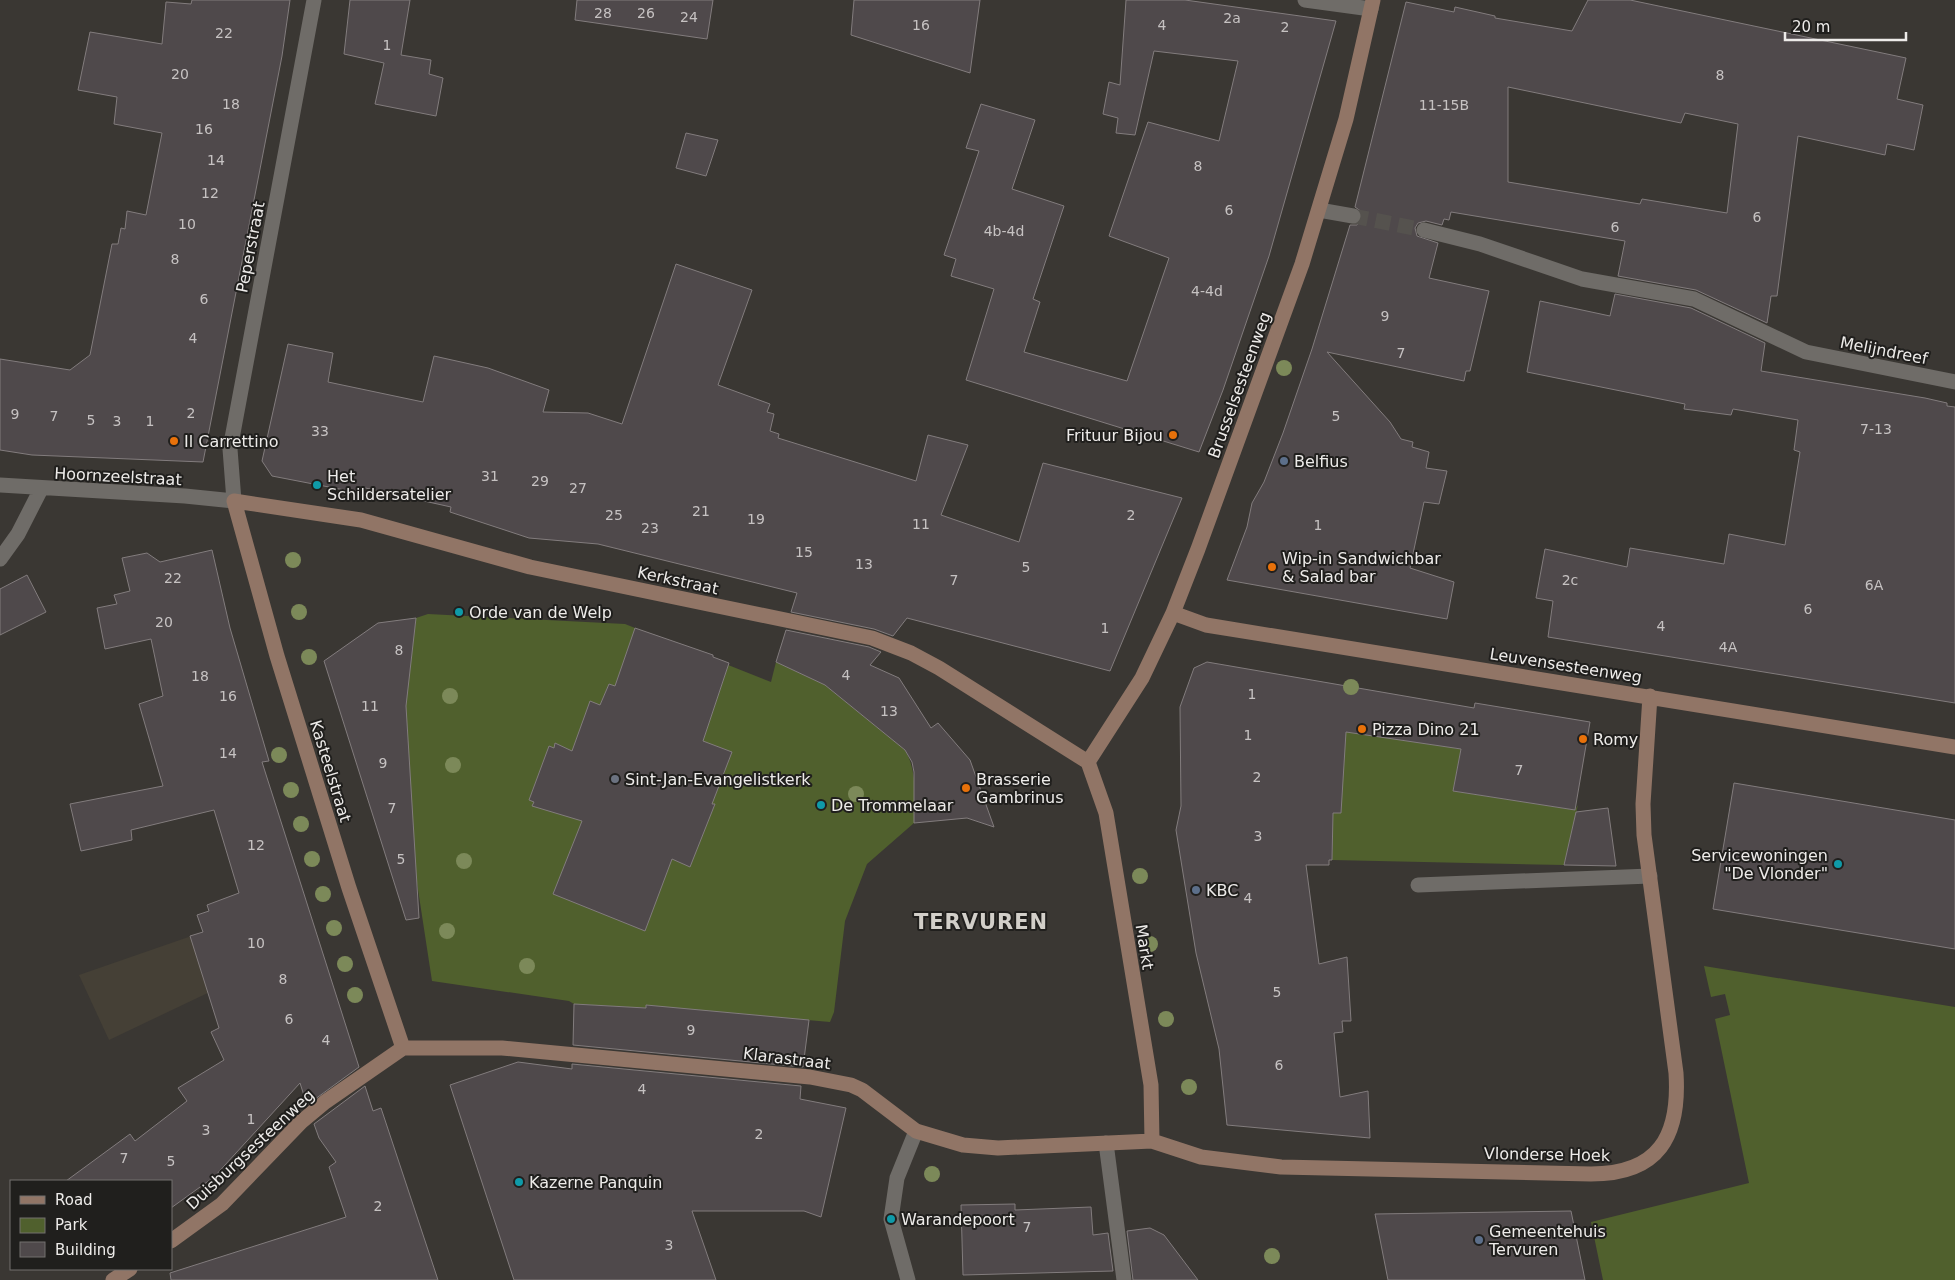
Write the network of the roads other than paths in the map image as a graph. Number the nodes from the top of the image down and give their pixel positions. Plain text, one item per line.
1 (314, 0) edge
2 (1306, 0) edge
3 (1372, 5) edge
4 (1319, 210) junction
5 (1353, 216) tunnel mouth
6 (1424, 230) tunnel mouth
7 (1955, 382) edge
8 (0, 485) edge
9 (41, 489) junction
10 (234, 502) junction
11 (0, 559) edge
12 (1173, 613) junction
13 (1650, 696) junction
14 (1955, 747) edge
15 (1088, 762) junction
16 (1650, 876) junction
17 (1418, 885) dead end
18 (402, 1048) junction
19 (916, 1131) junction
20 (1152, 1141) junction
21 (1106, 1143) junction
22 (172, 1240) edge
23 (128, 1270) edge
24 (113, 1280) edge
25 (908, 1280) edge
26 (1124, 1280) edge

1 - 10 street, Peperstraat
2 - 3 street
3 - 4 street, Brusselsesteenweg
4 - 5 street
4 - 12 street, Brusselsesteenweg
6 - 7 street, Melijndreef
8 - 9 street, Hoornzeelstraat
9 - 10 street, Hoornzeelstraat
9 - 11 street
10 - 15 street, Kerkstraat
10 - 18 street, Kasteelstraat
12 - 13 street, Leuvensesteenweg
12 - 15 street, Brusselsesteenweg
13 - 14 street, Leuvensesteenweg
13 - 16 street, Vlonderse Hoek
15 - 20 street, Markt
16 - 17 street
16 - 20 street, Vlonderse Hoek
18 - 19 street, Klarastraat
18 - 22 street, Duisburgsesteenweg
19 - 21 street, Klarastraat
19 - 25 street
20 - 21 street, Klarastraat
21 - 26 street
23 - 24 street

